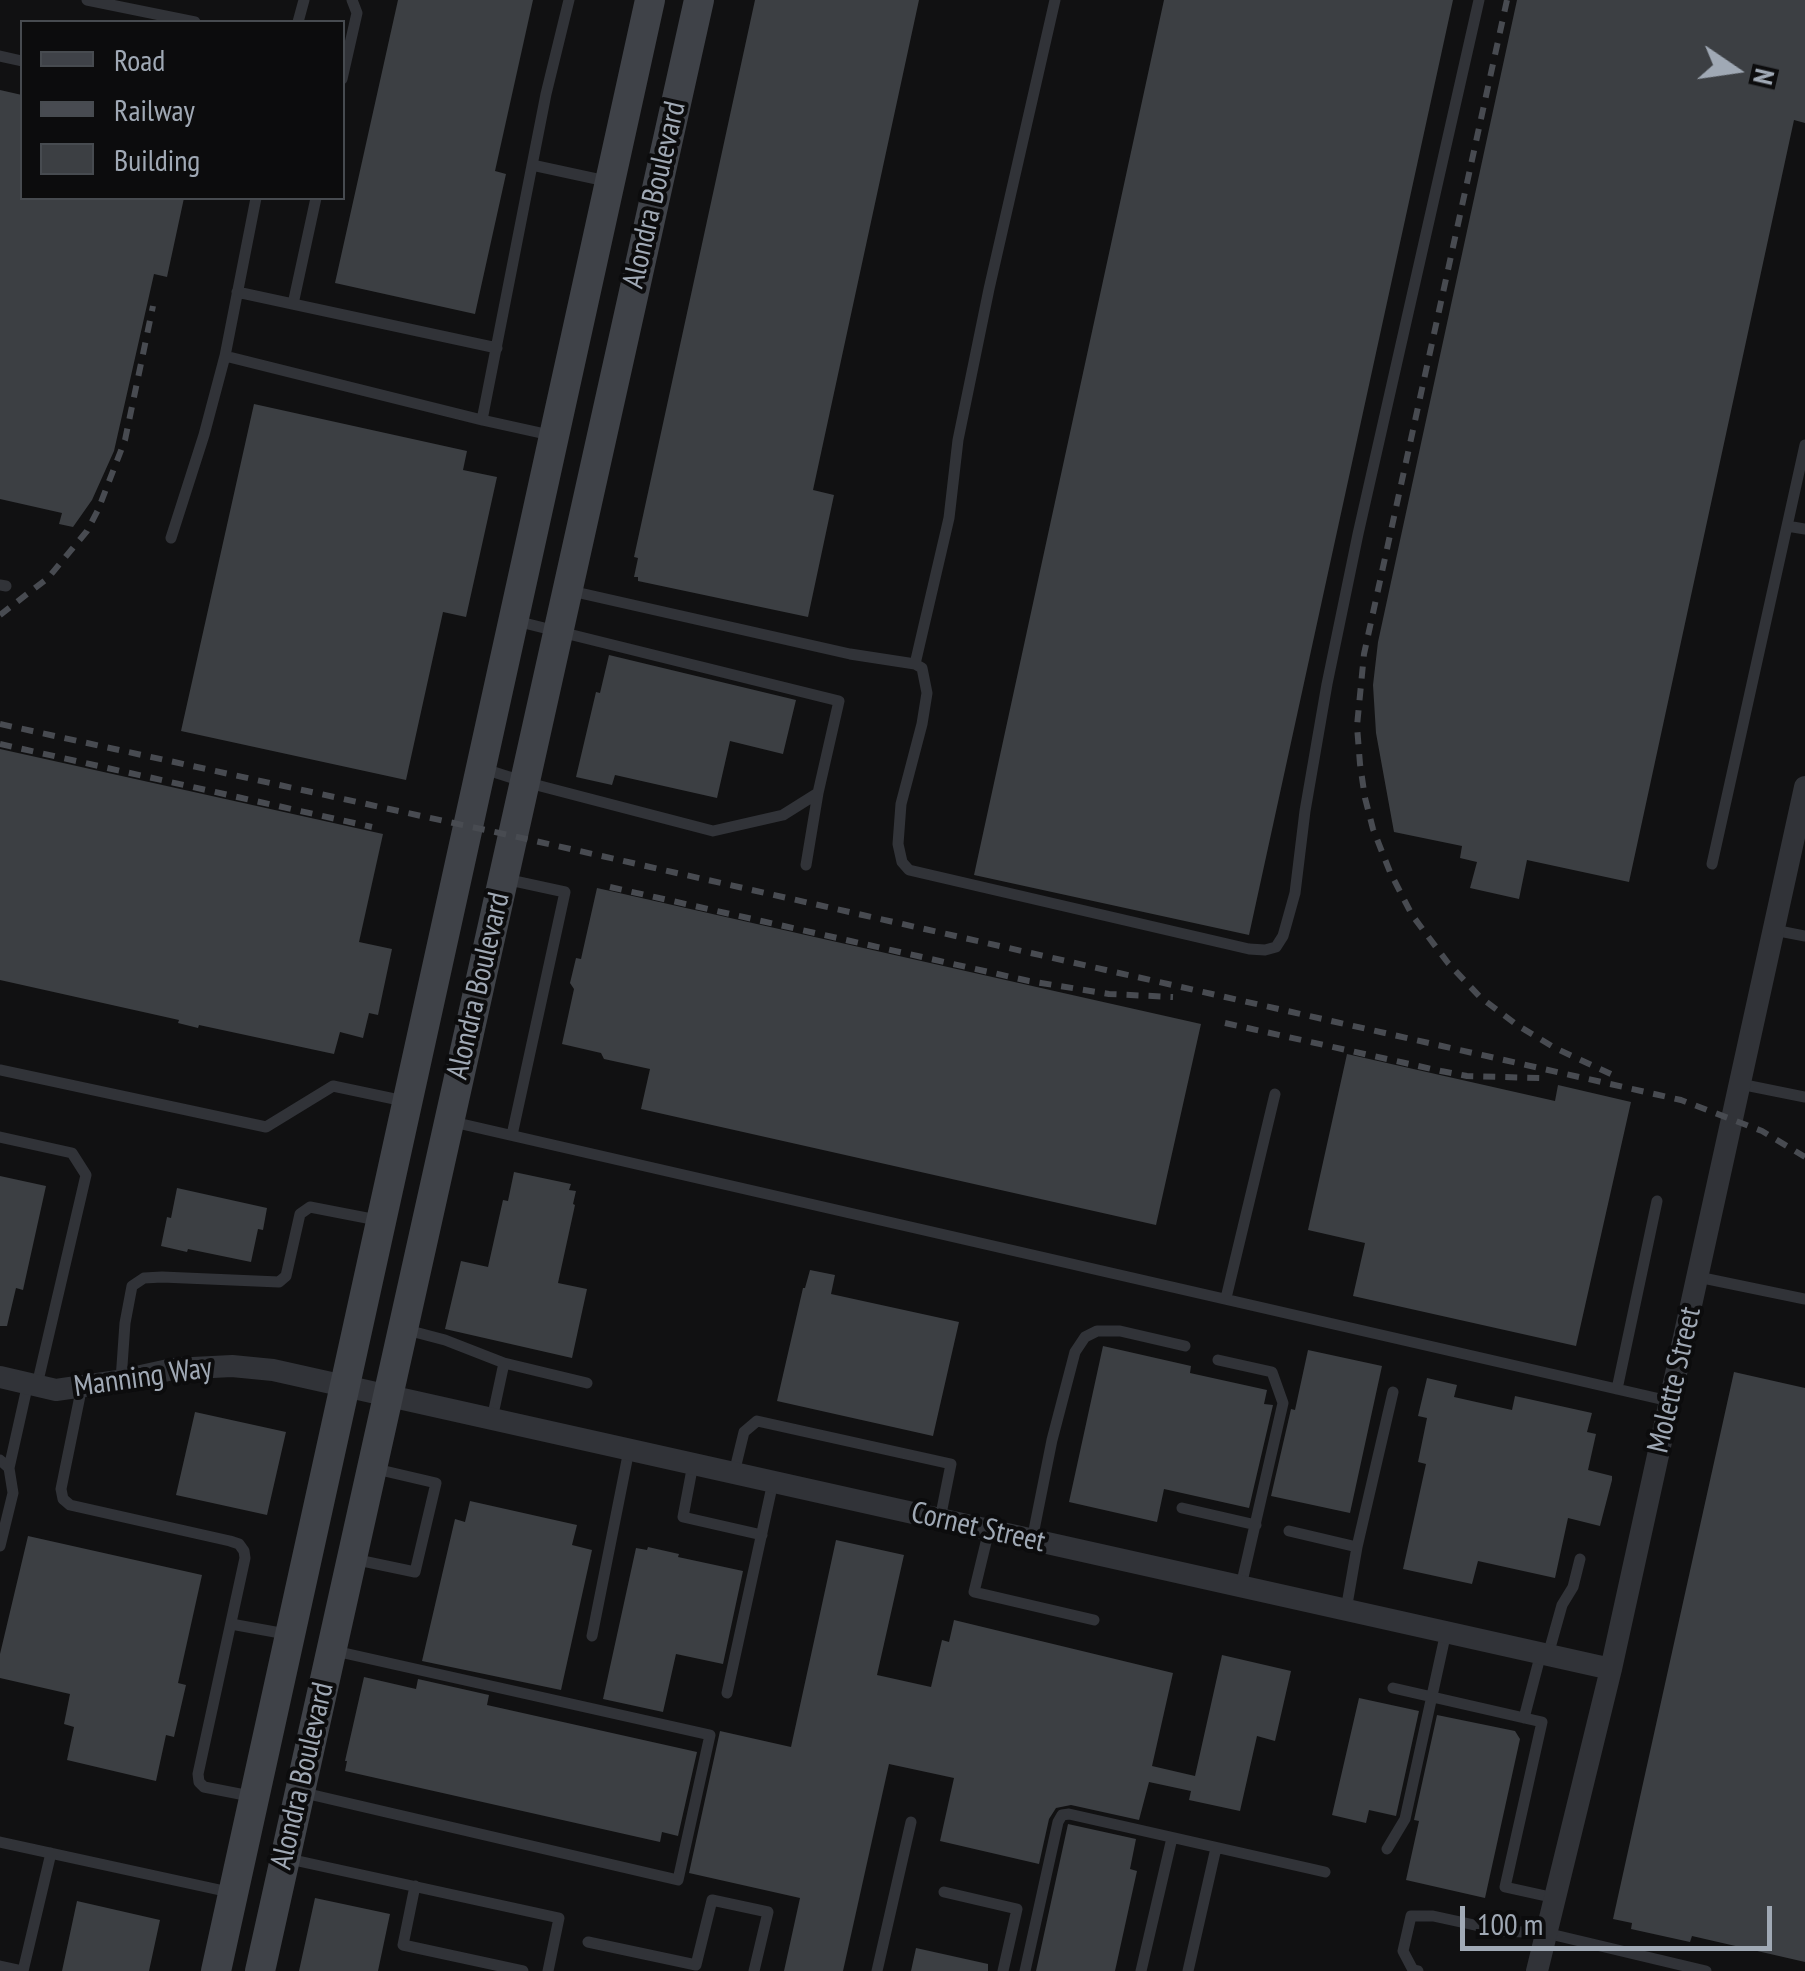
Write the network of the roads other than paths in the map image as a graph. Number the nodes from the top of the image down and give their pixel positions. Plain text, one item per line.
1 (87, 0) edge
2 (352, 0) edge
3 (569, 0) edge
4 (650, 0) edge
5 (699, 0) edge
6 (1055, 0) edge
7 (1479, 0) edge
8 (186, 20) edge
9 (345, 66) edge
10 (532, 166) junction
11 (610, 182) junction
12 (256, 200) edge
13 (316, 200) edge
14 (238, 292) junction
15 (293, 304) junction
16 (497, 348) junction
17 (226, 356) junction
18 (482, 420) junction
19 (554, 436) junction
20 (1805, 444) edge
21 (1787, 526) junction
22 (1805, 529) edge
23 (171, 538) dead end
24 (523, 578) junction
25 (567, 590) junction
26 (514, 620) junction
27 (558, 631) junction
28 (915, 664) junction
29 (481, 768) junction
30 (525, 782) junction
31 (1805, 787) edge
32 (818, 793) junction
33 (1799, 845) edge
34 (806, 864) dead end
35 (1712, 864) dead end
36 (503, 879) junction
37 (1774, 930) junction
38 (1805, 936) edge
39 (0, 1070) edge
40 (1740, 1084) junction
41 (1275, 1094) dead end
42 (1805, 1097) edge
43 (408, 1102) junction
44 (449, 1121) junction
45 (512, 1135) junction
46 (0, 1138) edge
47 (1657, 1202) dead end
48 (381, 1221) junction
49 (1698, 1277) junction
50 (1226, 1298) junction
51 (1805, 1299) edge
52 (403, 1329) junction
53 (1185, 1346) dead end
54 (1218, 1360) dead end
55 (504, 1363) junction
56 (0, 1377) edge
57 (121, 1380) junction
58 (587, 1383) dead end
59 (32, 1384) junction
60 (82, 1386) junction
61 (345, 1387) junction
62 (1617, 1389) junction
63 (1393, 1392) dead end
64 (388, 1396) junction
65 (1669, 1402) junction
66 (492, 1420) junction
67 (630, 1450) junction
68 (5, 1464) edge
69 (692, 1464) junction
70 (372, 1468) junction
71 (734, 1474) junction
72 (773, 1482) junction
73 (1182, 1508) dead end
74 (940, 1520) junction
75 (1256, 1525) junction
76 (989, 1530) junction
77 (1289, 1531) dead end
78 (762, 1534) junction
79 (1032, 1540) junction
80 (0, 1546) edge
81 (1357, 1548) junction
82 (352, 1559) junction
83 (1580, 1559) dead end
84 (1241, 1586) junction
85 (1346, 1610) junction
86 (1094, 1620) dead end
87 (230, 1624) junction
88 (1446, 1632) junction
89 (290, 1635) junction
90 (592, 1636) dead end
91 (332, 1650) junction
92 (1545, 1654) junction
93 (1611, 1669) junction
94 (1393, 1688) dead end
95 (726, 1693) dead end
96 (1431, 1697) junction
97 (1524, 1718) junction
98 (300, 1792) junction
99 (254, 1797) junction
100 (911, 1822) dead end
101 (1172, 1838) junction
102 (0, 1842) edge
103 (1216, 1848) junction
104 (1387, 1849) dead end
105 (51, 1853) junction
106 (285, 1858) junction
107 (1325, 1872) dead end
108 (415, 1886) junction
109 (944, 1892) dead end
110 (234, 1893) junction
111 (1555, 1898) junction
112 (1546, 1933) junction
113 (588, 1942) dead end
114 (0, 1966) edge
115 (672, 1966) edge
116 (216, 1971) edge
117 (260, 1971) edge
118 (522, 1971) edge
119 (548, 1971) edge
120 (754, 1971) edge
121 (878, 1971) edge
122 (1003, 1971) edge
123 (1025, 1971) edge
124 (1141, 1971) edge
125 (1188, 1971) edge
126 (1418, 1971) edge
127 (1537, 1971) edge
128 (1706, 1971) edge

1 - 8 lane
2 - 9 lane
3 - 10 lane
4 - 11 main road, Alondra Boulevard
5 - 25 main road, Alondra Boulevard
6 - 28 lane
7 - 28 lane
10 - 11 lane
10 - 16 lane
11 - 19 main road, Alondra Boulevard
12 - 14 lane
13 - 15 lane
14 - 15 lane
14 - 17 lane
15 - 16 lane
16 - 18 lane
17 - 18 lane
17 - 23 lane
18 - 19 lane
19 - 24 main road, Alondra Boulevard
20 - 21 lane
21 - 22 lane
21 - 35 lane
24 - 25 main road
24 - 26 main road, Alondra Boulevard
25 - 27 main road, Alondra Boulevard
25 - 28 lane
26 - 27 lane
26 - 29 main road, Alondra Boulevard
27 - 30 main road, Alondra Boulevard
27 - 32 lane
29 - 30 lane
29 - 43 main road, Alondra Boulevard
30 - 32 lane
30 - 36 main road, Alondra Boulevard
31 - 33 street, Molette Street
32 - 34 lane
33 - 37 street, Molette Street
36 - 44 main road, Alondra Boulevard
36 - 45 lane
37 - 38 lane
37 - 40 street, Molette Street
39 - 43 lane
40 - 42 lane
40 - 49 street, Molette Street
41 - 50 lane
43 - 48 main road, Alondra Boulevard
44 - 45 lane
44 - 52 main road, Alondra Boulevard
45 - 50 lane
46 - 59 lane
47 - 62 lane
48 - 57 lane
48 - 61 main road, Alondra Boulevard
49 - 51 lane
49 - 65 street, Molette Street
50 - 62 lane
52 - 55 lane
52 - 64 main road, Alondra Boulevard
53 - 79 lane
54 - 75 lane
55 - 58 lane
55 - 66 lane
56 - 59 street, Manning Way
57 - 60 street, Manning Way
57 - 61 street, Manning Way
59 - 60 street, Manning Way
59 - 68 lane
60 - 87 lane
61 - 64 street, Cornet Street
61 - 89 main road, Alondra Boulevard
62 - 65 lane
63 - 81 lane
64 - 66 street, Cornet Street
64 - 70 main road, Alondra Boulevard
65 - 93 street, Molette Street
66 - 67 street, Cornet Street
67 - 69 street, Cornet Street
67 - 90 lane
68 - 80 lane
69 - 71 street, Cornet Street
69 - 78 lane
70 - 82 main road, Alondra Boulevard
70 - 82 lane
71 - 72 street, Cornet Street
71 - 74 lane
72 - 74 street, Cornet Street
72 - 78 lane
73 - 75 lane
74 - 76 street, Cornet Street
75 - 84 lane
76 - 79 street, Cornet Street
76 - 86 lane
77 - 81 lane
78 - 95 lane
79 - 84 street, Cornet Street
81 - 85 lane
82 - 91 main road, Alondra Boulevard
83 - 92 lane
84 - 85 street, Cornet Street
85 - 88 street, Cornet Street
87 - 89 lane
87 - 99 lane
88 - 92 street, Cornet Street
88 - 96 lane
89 - 99 main road, Alondra Boulevard
91 - 98 main road, Alondra Boulevard
91 - 98 lane
92 - 93 street, Cornet Street
92 - 97 lane
93 - 111 street, Molette Street
94 - 96 lane
96 - 97 lane
96 - 104 lane
97 - 111 lane
98 - 106 main road, Alondra Boulevard
99 - 110 main road, Alondra Boulevard
100 - 121 lane
101 - 103 lane
101 - 123 lane
101 - 124 lane
102 - 105 lane
103 - 107 lane
103 - 125 lane
105 - 110 lane
105 - 114 lane
106 - 108 lane
106 - 117 main road, Alondra Boulevard
108 - 118 lane
108 - 119 lane
109 - 122 lane
110 - 116 main road, Alondra Boulevard
111 - 112 street, Molette Street
112 - 126 lane
112 - 127 street, Molette Street
112 - 128 lane
113 - 115 lane
115 - 120 lane

